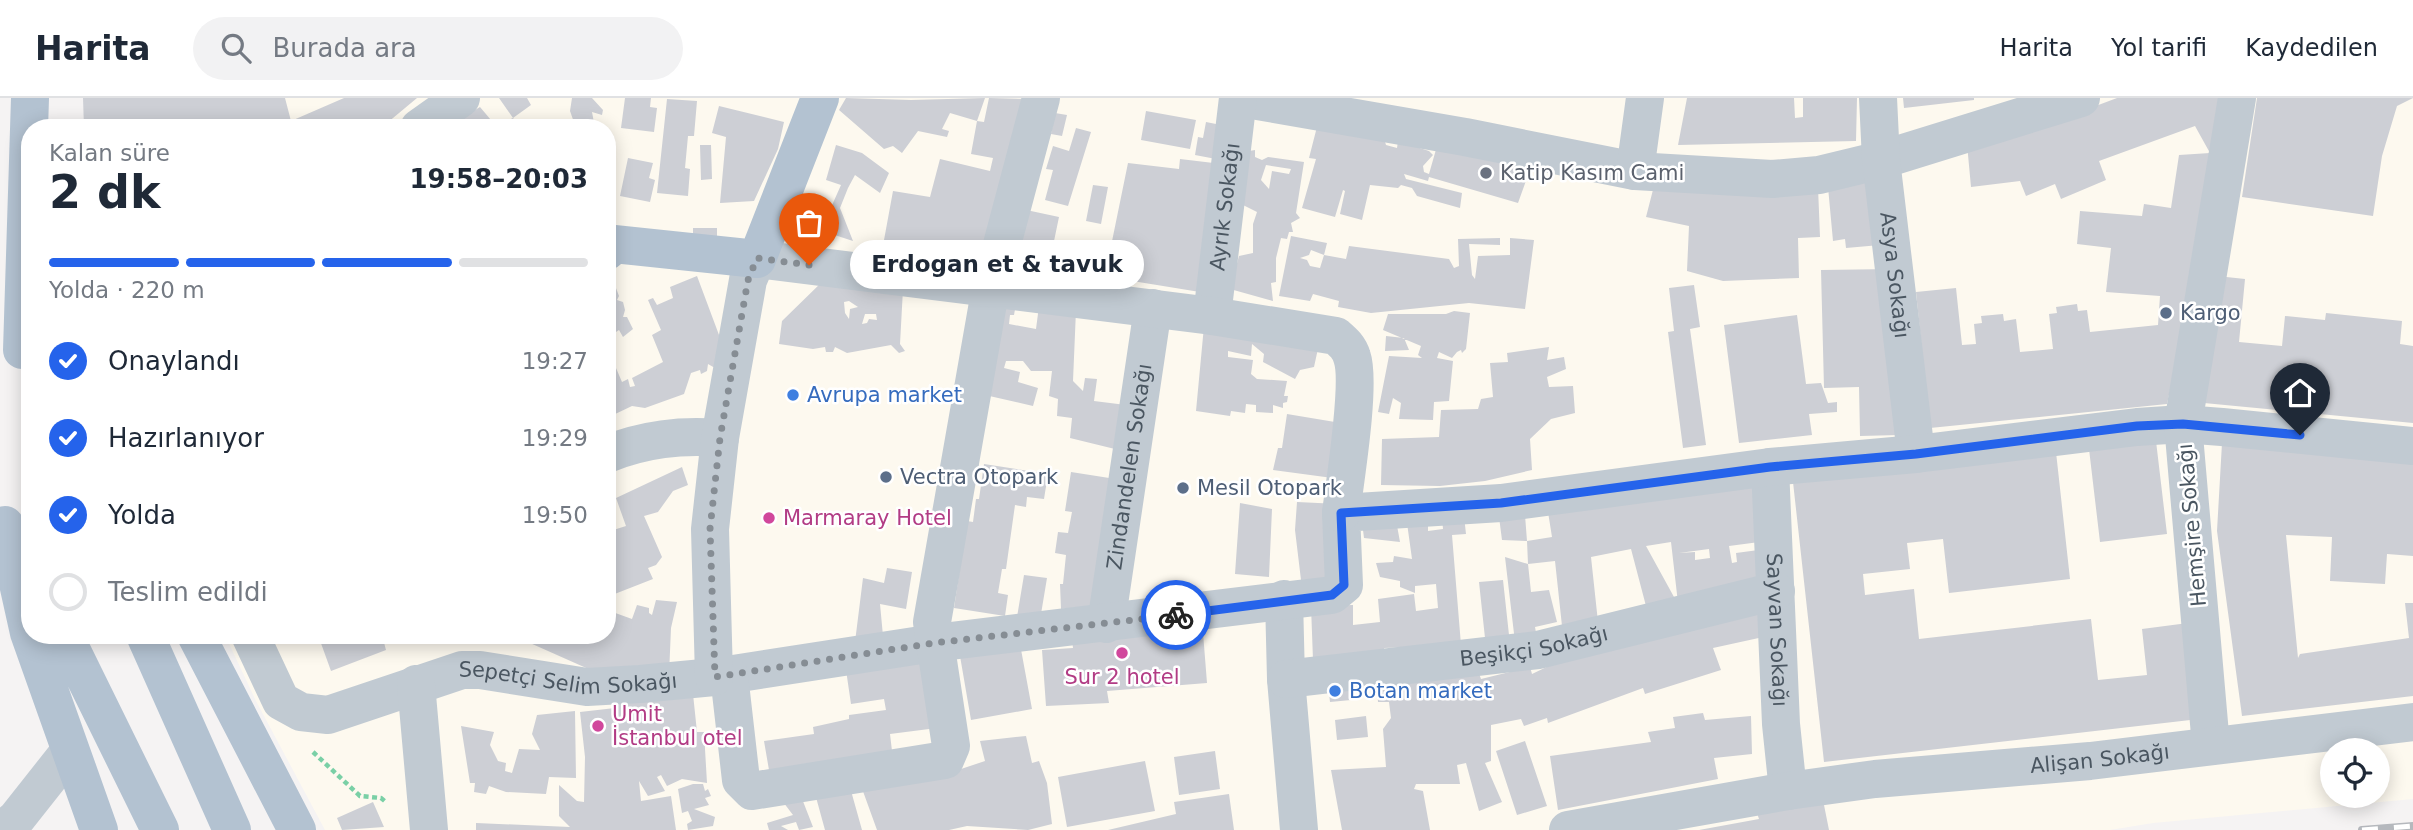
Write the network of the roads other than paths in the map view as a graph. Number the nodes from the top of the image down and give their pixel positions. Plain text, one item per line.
1 (30, 98) edge
2 (461, 98) edge
3 (820, 98) edge
4 (1041, 98) edge
5 (1239, 98) edge
6 (1645, 98) edge
7 (1878, 98) edge
8 (2081, 98) edge
9 (2237, 98) edge
10 (1413, 114) edge
11 (29, 119) edge
12 (432, 119) edge
13 (1881, 160) junction
14 (1635, 171) junction
15 (616, 246) edge
16 (757, 258) junction
17 (21, 265) edge
18 (991, 286) junction
19 (19, 302) edge
20 (1153, 308) junction
21 (1212, 316) junction
22 (2183, 424) junction
23 (720, 438) junction
24 (2413, 446) edge
25 (616, 450) edge
26 (1916, 454) junction
27 (1770, 467) junction
28 (1341, 513) junction
29 (2, 521) edge
30 (21, 556) edge
31 (1776, 591) junction
32 (1284, 599) junction
33 (21, 600) edge
34 (1106, 624) junction
35 (934, 643) junction
36 (33, 644) edge
37 (68, 644) edge
38 (149, 644) edge
39 (201, 644) edge
40 (254, 644) edge
41 (722, 676) junction
42 (1286, 679) junction
43 (416, 684) junction
44 (2413, 722) edge
45 (2211, 746) junction
46 (69, 752) junction
47 (1788, 791) junction
48 (2, 830) edge
49 (99, 830) edge
50 (160, 830) edge
51 (232, 830) edge
52 (298, 830) edge
53 (429, 830) edge
54 (1298, 830) edge
55 (1568, 830) edge

1 - 11 main road
2 - 12 street
3 - 16 main road
4 - 18 street
5 - 10 street
5 - 21 street, Ayrık Sokağı
6 - 14 street
7 - 13 street, Asya Sokağı
8 - 13 street
9 - 22 street, Hemşire Sokağı
10 - 14 street
13 - 14 street
13 - 26 street, Asya Sokağı
15 - 16 main road
16 - 18 street
16 - 23 street
17 - 19 main road
18 - 20 street
18 - 35 street
20 - 21 street
20 - 34 street, Zindandelen Sokağı
21 - 28 street
22 - 24 street
22 - 26 street
22 - 45 street, Hemşire Sokağı
23 - 25 street
23 - 41 street
26 - 27 street
27 - 28 street
27 - 31 street, Sayvan Sokağı
28 - 32 street, Sepetçi Selim Sokağı
29 - 30 main road
29 - 33 main road
31 - 42 street, Beşikçi Sokağı
31 - 47 street, Sayvan Sokağı
32 - 34 street, Sepetçi Selim Sokağı
32 - 42 street
34 - 35 street, Sepetçi Selim Sokağı
35 - 41 street, Sepetçi Selim Sokağı
35 - 41 street
36 - 46 main road
37 - 50 main road
38 - 51 main road
39 - 52 main road
40 - 43 street, Sepetçi Selim Sokağı
41 - 43 street, Sepetçi Selim Sokağı
42 - 54 street
43 - 53 street
44 - 45 street, Alişan Sokağı
45 - 47 street, Alişan Sokağı
46 - 48 street
46 - 49 main road
47 - 55 street, Alişan Sokağı

